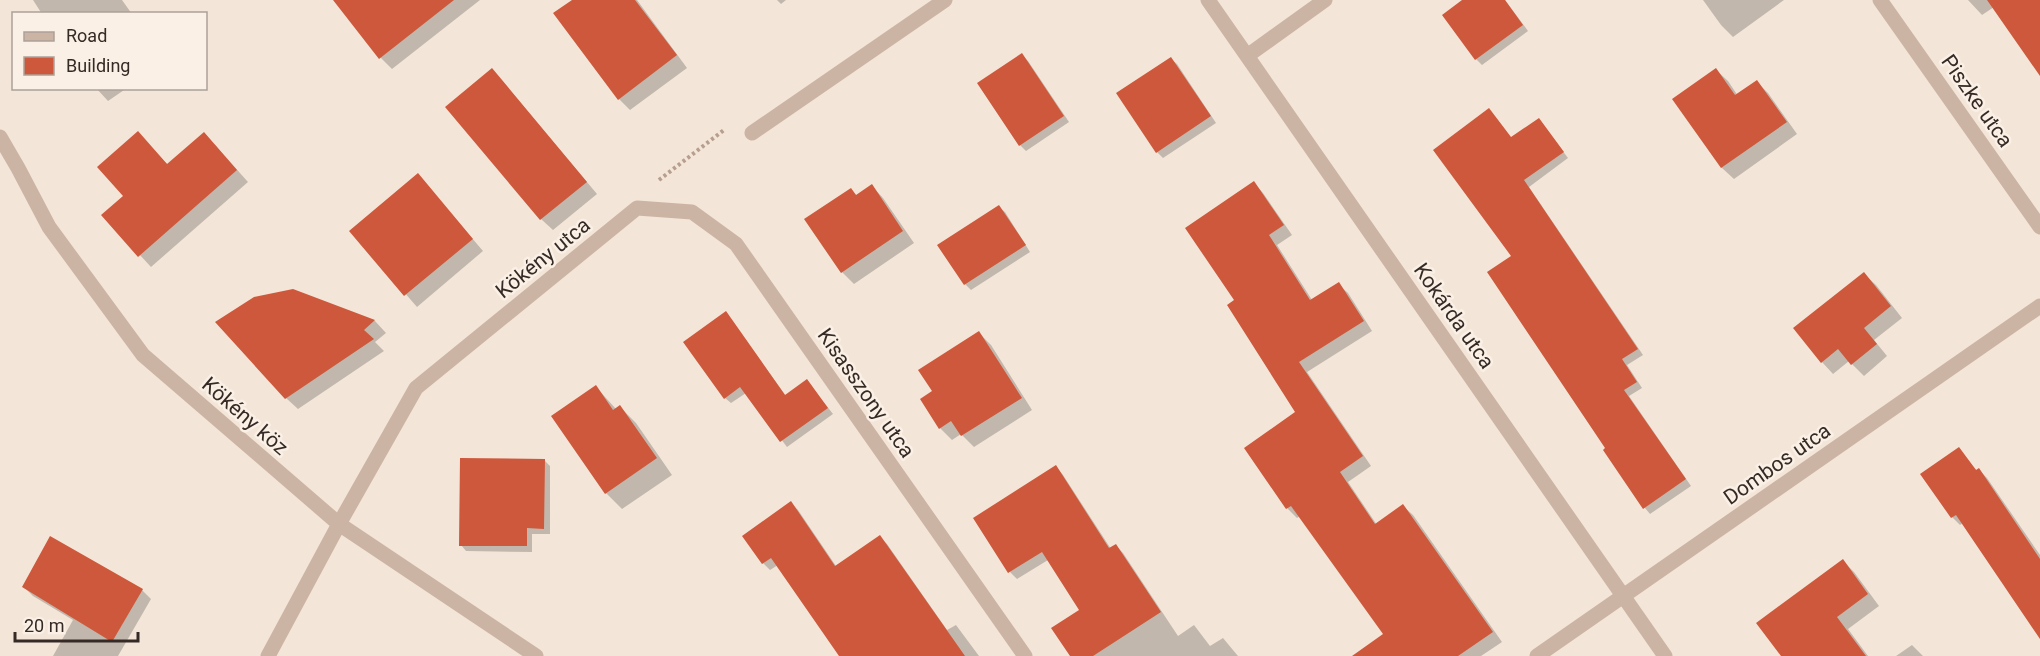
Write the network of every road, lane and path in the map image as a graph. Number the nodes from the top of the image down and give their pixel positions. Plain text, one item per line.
1 (945, 0) edge
2 (1208, 0) edge
3 (1325, 0) edge
4 (1880, 0) edge
5 (1247, 56) junction
6 (752, 133) joint
7 (0, 137) edge
8 (637, 208) junction
9 (2040, 227) edge
10 (2040, 306) edge
11 (339, 524) junction
12 (1624, 596) junction
13 (268, 656) edge
14 (536, 656) edge
15 (1025, 656) edge
16 (1537, 656) edge
17 (1665, 656) edge

1 - 6 street
2 - 5 street, Kokárda utca
3 - 5 street
4 - 9 street, Piszke utca
5 - 12 street, Kokárda utca
6 - 8 path
7 - 11 street, Kökény köz
8 - 11 street, Kökény utca
8 - 15 street, Kisasszony utca
10 - 12 street, Dombos utca
11 - 13 street, Kökény utca
11 - 14 street, Kökény köz
12 - 16 street, Dombos utca
12 - 17 street, Kokárda utca

